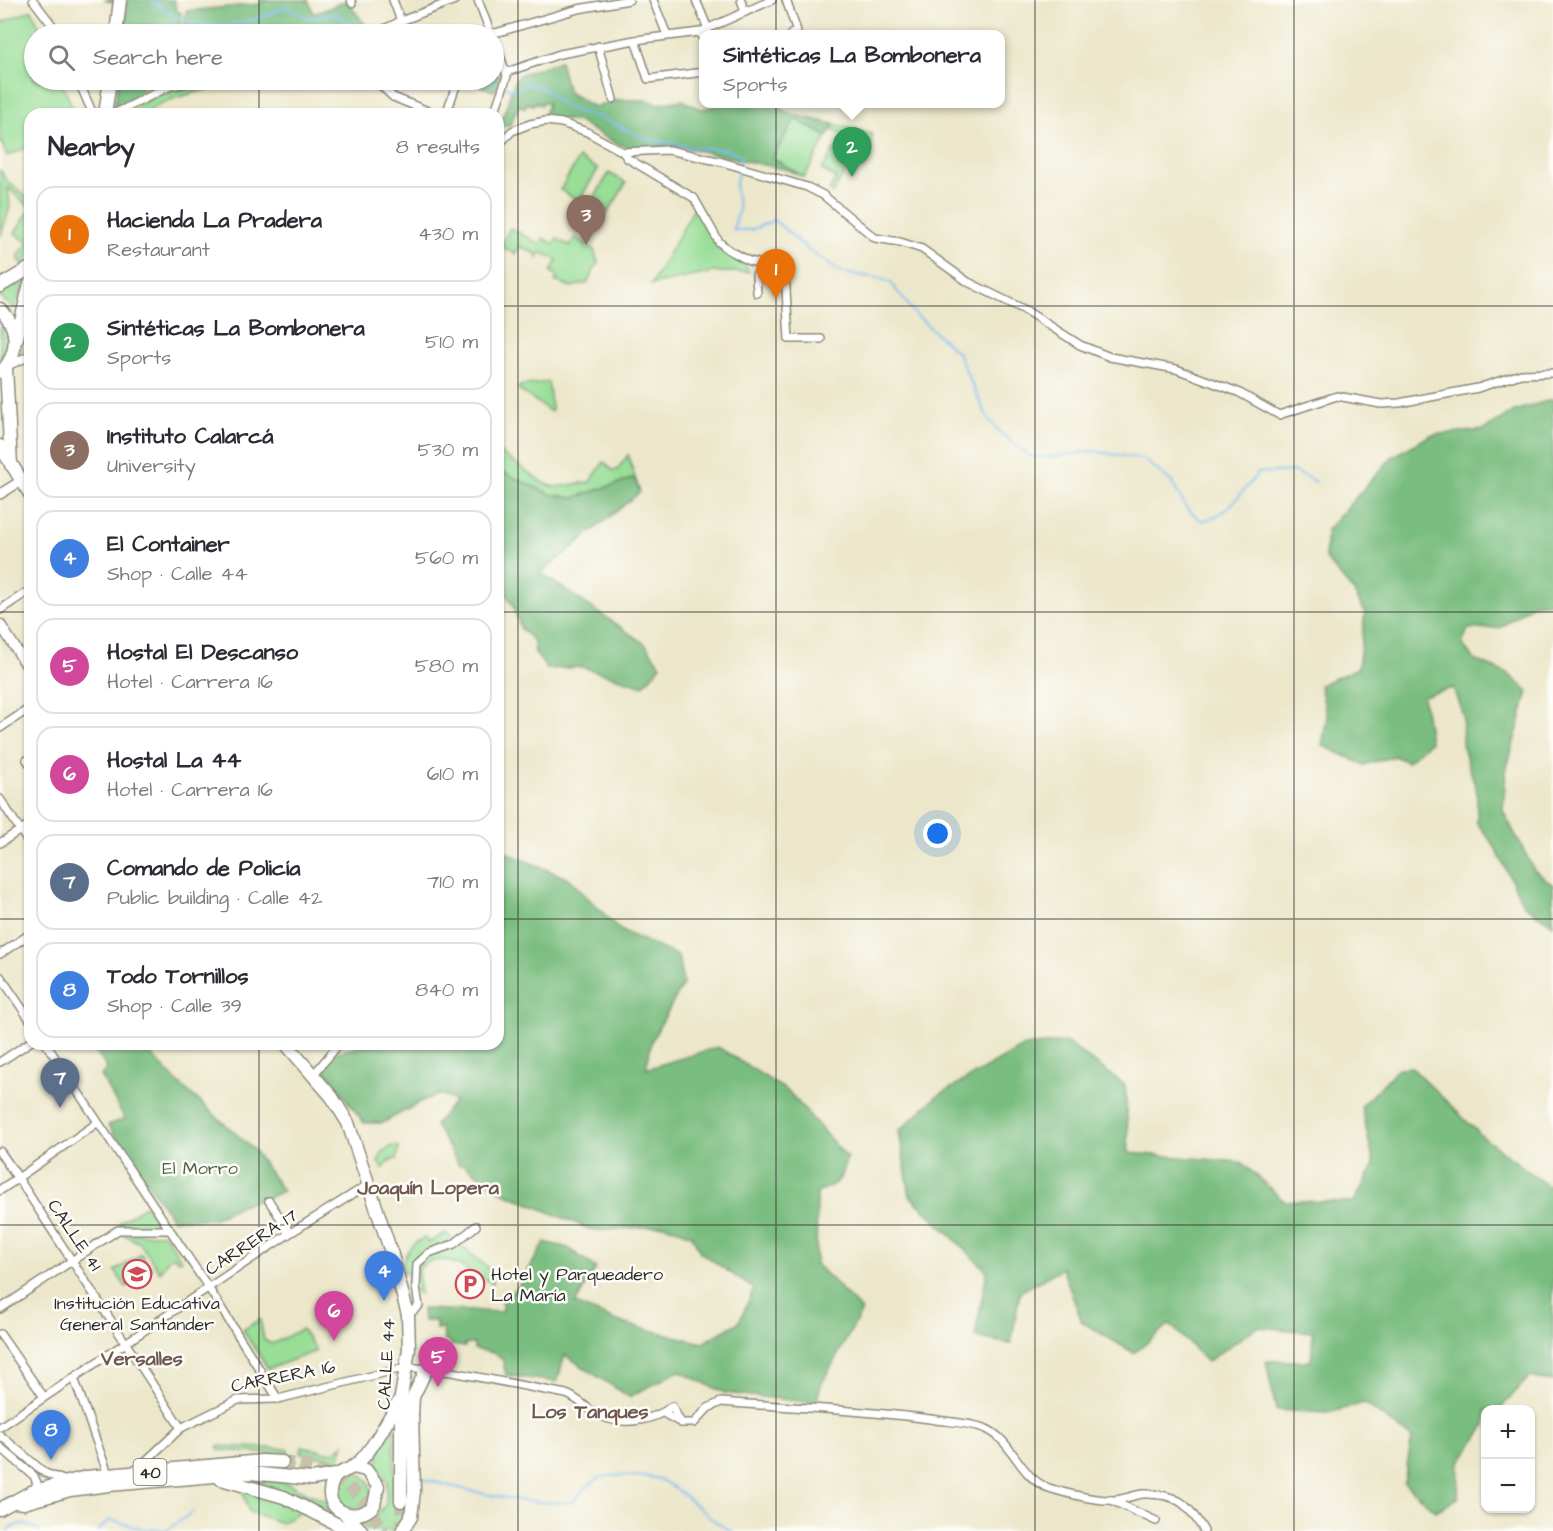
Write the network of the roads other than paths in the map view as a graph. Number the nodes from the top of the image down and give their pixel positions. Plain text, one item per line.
1 (33, 0) edge
2 (120, 0) edge
3 (393, 0) edge
4 (455, 0) edge
5 (478, 0) edge
6 (629, 0) edge
7 (653, 0) edge
8 (696, 0) edge
9 (741, 0) edge
10 (772, 0) edge
11 (786, 0) edge
12 (436, 3) edge
13 (745, 12) junction
14 (401, 21) junction
15 (51, 24) edge
16 (117, 24) edge
17 (395, 24) edge
18 (488, 24) edge
19 (704, 30) joint
20 (793, 30) edge
21 (504, 31) edge
22 (699, 31) edge
23 (667, 35) junction
24 (635, 40) junction
25 (598, 46) junction
26 (504, 67) edge
27 (699, 73) edge
28 (507, 76) junction
29 (504, 85) edge
30 (82, 90) edge
31 (109, 90) edge
32 (163, 90) edge
33 (386, 90) edge
34 (454, 90) edge
35 (502, 90) edge
36 (613, 99) dead end
37 (90, 108) edge
38 (106, 108) edge
39 (126, 108) edge
40 (420, 108) edge
41 (448, 108) edge
42 (496, 108) edge
43 (504, 134) edge
44 (623, 152) junction
45 (24, 272) edge
46 (785, 274) junction
47 (0, 286) edge
48 (756, 294) dead end
49 (24, 308) edge
50 (0, 309) edge
51 (821, 339) dead end
52 (15, 345) junction
53 (24, 359) edge
54 (5, 368) edge
55 (1553, 373) edge
56 (0, 446) edge
57 (11, 465) junction
58 (24, 476) edge
59 (24, 479) edge
60 (0, 494) edge
61 (24, 594) edge
62 (0, 610) edge
63 (0, 624) edge
64 (24, 662) edge
65 (24, 712) edge
66 (0, 729) edge
67 (0, 800) edge
68 (24, 828) edge
69 (20, 830) junction
70 (24, 836) edge
71 (0, 843) edge
72 (24, 938) edge
73 (0, 954) edge
74 (0, 976) edge
75 (24, 1011) edge
76 (24, 1046) edge
77 (50, 1050) edge
78 (292, 1050) edge
79 (334, 1050) edge
80 (0, 1062) edge
81 (314, 1074) junction
82 (97, 1124) junction
83 (0, 1152) edge
84 (3, 1161) edge
85 (18, 1179) junction
86 (369, 1184) junction
87 (0, 1190) edge
88 (269, 1201) dead end
89 (476, 1226) dead end
90 (168, 1230) junction
91 (287, 1235) junction
92 (72, 1261) junction
93 (208, 1287) junction
94 (0, 1309) edge
95 (408, 1315) junction
96 (0, 1334) edge
97 (127, 1343) junction
98 (407, 1367) junction
99 (427, 1368) junction
100 (74, 1378) junction
101 (401, 1397) junction
102 (44, 1398) junction
103 (278, 1399) junction
104 (663, 1413) junction
105 (412, 1414) junction
106 (681, 1423) junction
107 (0, 1427) edge
108 (181, 1428) junction
109 (0, 1435) edge
110 (0, 1447) edge
111 (370, 1448) junction
112 (282, 1462) tunnel mouth
113 (352, 1467) junction
114 (134, 1472) junction
115 (336, 1475) junction
116 (372, 1475) junction
117 (213, 1478) junction
118 (312, 1479) junction
119 (108, 1480) junction
120 (68, 1481) junction
121 (31, 1492) junction
122 (330, 1497) junction
123 (1111, 1500) junction
124 (401, 1501) tunnel mouth
125 (16, 1502) junction
126 (0, 1509) edge
127 (345, 1514) junction
128 (1156, 1521) dead end
129 (350, 1531) edge
130 (362, 1531) edge
131 (402, 1531) edge
132 (1204, 1531) edge

1 - 15 street
2 - 16 highway
3 - 14 street
4 - 12 street
5 - 18 street
6 - 21 street
7 - 23 street
8 - 19 street
9 - 13 street
10 - 13 street
11 - 20 street
12 - 14 street
13 - 19 street
14 - 17 street
22 - 23 street
23 - 24 street
24 - 25 street
24 - 27 street
25 - 28 street
25 - 36 street
26 - 28 street
28 - 29 street
30 - 37 street
31 - 38 highway
32 - 39 street
33 - 40 street
34 - 41 street
35 - 42 street
43 - 44 street
44 - 46 street
44 - 55 street
45 - 47 highway
46 - 48 street
46 - 51 street
49 - 52 highway
50 - 52 highway
52 - 54 highway
53 - 54 street
54 - 57 highway
56 - 57 highway
57 - 58 highway
59 - 60 main road
61 - 62 street
63 - 64 main road
65 - 66 street
67 - 69 street
68 - 69 street
69 - 70 street
69 - 71 street
72 - 73 street
74 - 75 street
76 - 80 street
77 - 82 street
78 - 81 highway, CALLE 44
79 - 81 street
81 - 86 highway, CALLE 44
82 - 85 street
82 - 90 street
83 - 84 street, CALLE 41
84 - 85 street, CALLE 41
85 - 87 street
85 - 92 street, CALLE 41
86 - 91 street, CARRERA 17
86 - 95 highway, CALLE 44
88 - 91 street
89 - 95 street
90 - 92 street
90 - 93 street
91 - 93 street, CARRERA 17
92 - 94 street
92 - 97 street, CALLE 41
93 - 97 street, CARRERA 17
93 - 103 street
95 - 98 highway, CALLE 44
96 - 102 street
97 - 100 street, CARRERA 17
97 - 108 street, CALLE 41
98 - 99 street, CARRERA 16
98 - 101 highway, CALLE 44
98 - 103 street, CARRERA 16
99 - 104 street, CARRERA 16
99 - 105 highway
100 - 102 street, CARRERA 17
100 - 119 street
101 - 105 highway
101 - 111 highway
101 - 124 highway, CALLE 44
102 - 107 street, CARRERA 17
103 - 108 street, CARRERA 16
104 - 106 street
104 - 106 street
105 - 131 highway
106 - 123 street
108 - 114 street, CARRERA 16
109 - 120 street
110 - 121 street
111 - 113 highway
111 - 116 highway
112 - 114 highway, 40
113 - 115 highway
113 - 116 highway
114 - 119 highway, 40
115 - 118 highway, 40
115 - 122 highway
116 - 127 highway
117 - 118 highway, 40
117 - 119 highway, 40
117 - 129 highway
118 - 122 highway
119 - 120 highway
119 - 125 highway, 40
120 - 121 highway, 40
121 - 125 highway, 40
122 - 127 highway
123 - 128 street
123 - 132 street
125 - 126 highway, 40
127 - 130 highway

